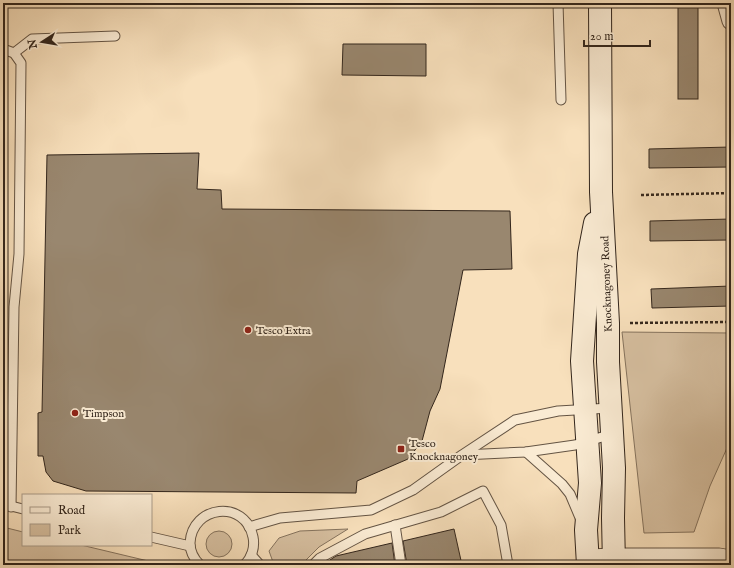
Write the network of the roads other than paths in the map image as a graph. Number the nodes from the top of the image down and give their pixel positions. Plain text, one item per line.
1 (558, 3) edge
2 (600, 3) edge
3 (726, 3) edge
4 (731, 21) edge
5 (115, 36) dead end
6 (3, 49) edge
7 (14, 53) junction
8 (561, 100) dead end
9 (601, 192) junction
10 (610, 408) junction
11 (586, 409) junction
12 (612, 434) junction
13 (588, 442) junction
14 (526, 452) junction
15 (462, 455) junction
16 (7, 505) edge
17 (22, 509) edge
18 (395, 525) junction
19 (249, 526) junction
20 (586, 530) junction
21 (152, 538) edge
22 (190, 546) junction
23 (251, 555) junction
24 (731, 559) edge
25 (614, 561) edge
26 (588, 562) edge
27 (200, 565) edge
28 (244, 565) edge
29 (260, 565) edge
30 (313, 565) edge
31 (401, 565) edge
32 (508, 565) edge

1 - 8 lane
2 - 9 street, Knocknagoney Road
3 - 4 street
5 - 7 lane
6 - 7 lane
7 - 16 lane
9 - 10 street, Knocknagoney Road
9 - 11 street
10 - 11 lane
10 - 12 street, Knocknagoney Road
11 - 13 street
11 - 15 lane
12 - 13 lane
12 - 25 street, Knocknagoney Road
13 - 14 lane
13 - 20 street
14 - 15 lane
14 - 20 lane
15 - 19 lane
16 - 17 lane
18 - 30 lane
18 - 31 lane
18 - 32 lane
19 - 22 lane
19 - 23 lane
20 - 26 street
21 - 22 lane
22 - 27 lane
23 - 28 lane
23 - 29 lane
24 - 25 street
25 - 26 street

